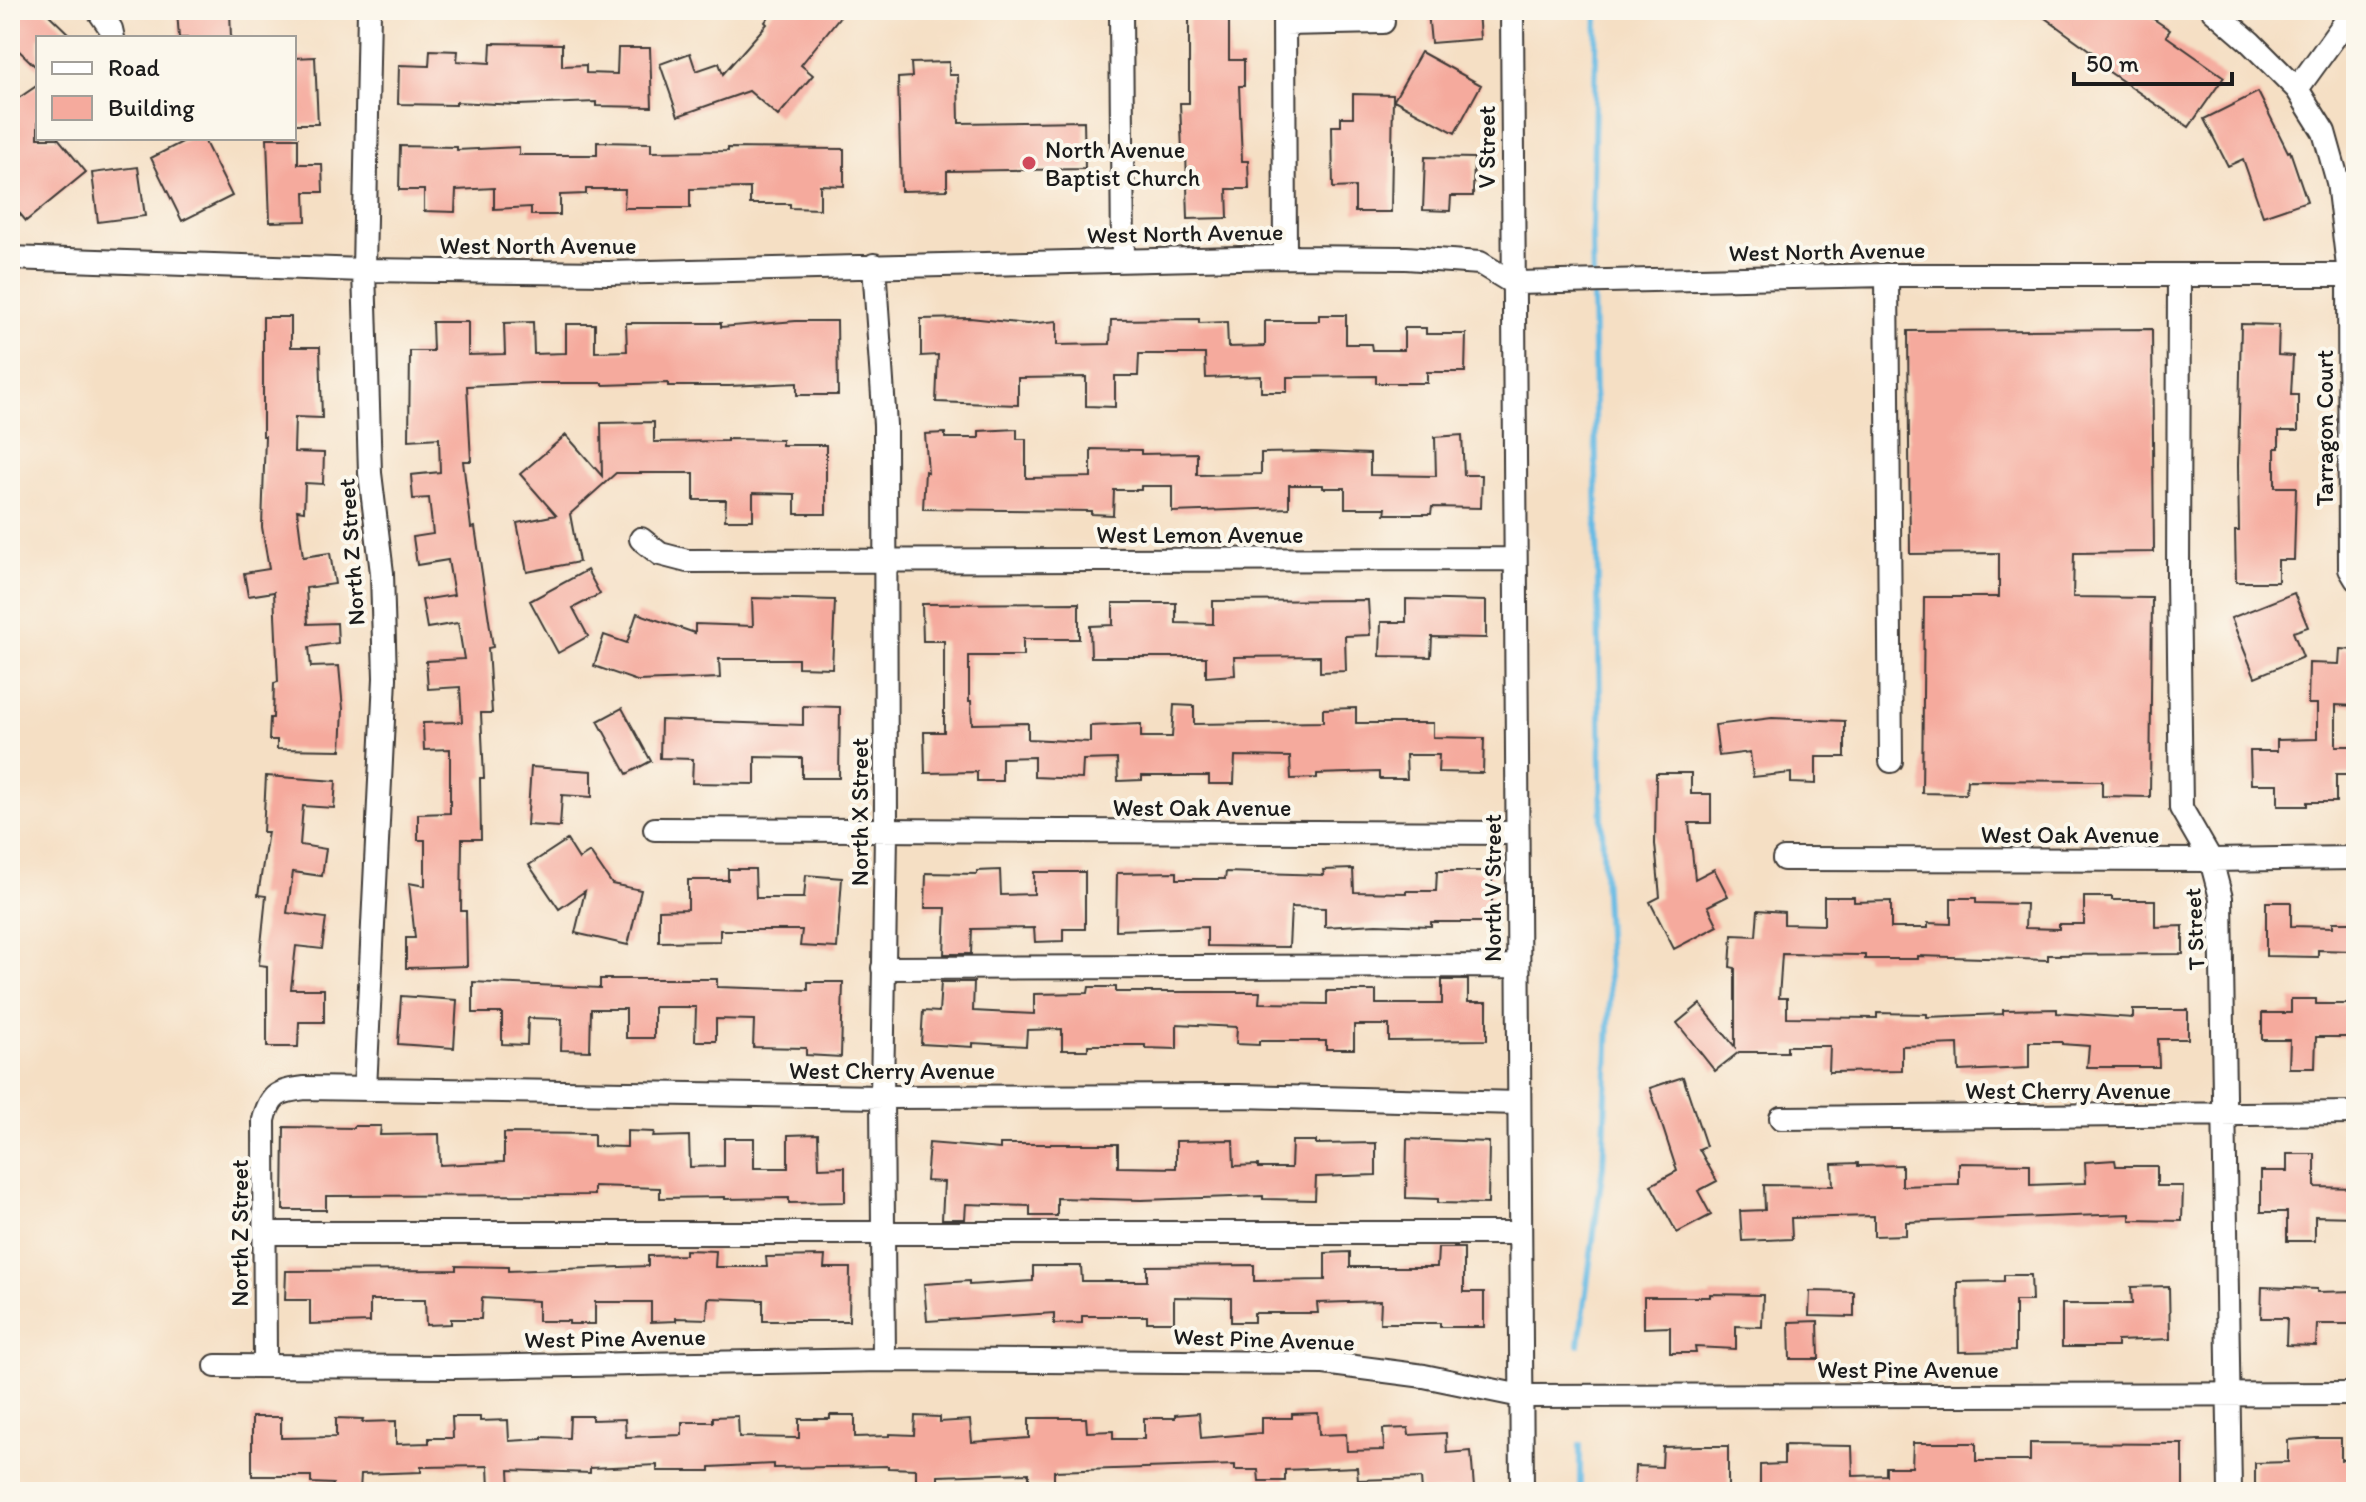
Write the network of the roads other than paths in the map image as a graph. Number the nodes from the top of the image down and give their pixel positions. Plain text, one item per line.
1 (98, 10) edge
2 (369, 10) edge
3 (1121, 10) edge
4 (1512, 10) edge
5 (2213, 10) edge
6 (2354, 10) edge
7 (1284, 17) edge
8 (1383, 22) dead end
9 (113, 36) edge
10 (2297, 89) junction
11 (1285, 257) junction
12 (10, 258) edge
13 (1123, 260) junction
14 (874, 265) junction
15 (364, 270) junction
16 (1887, 275) junction
17 (2179, 275) junction
18 (2353, 275) edge
19 (1513, 283) junction
20 (641, 539) dead end
21 (1515, 559) junction
22 (885, 561) junction
23 (2356, 579) edge
24 (1891, 761) dead end
25 (655, 829) dead end
26 (886, 832) junction
27 (1517, 833) junction
28 (2356, 858) edge
29 (1784, 859) dead end
30 (2211, 860) junction
31 (1518, 966) junction
32 (883, 968) junction
33 (365, 1089) junction
34 (882, 1097) junction
35 (268, 1101) joint
36 (1519, 1103) junction
37 (2356, 1113) edge
38 (2225, 1114) junction
39 (1781, 1118) dead end
40 (883, 1232) junction
41 (266, 1233) junction
42 (1520, 1233) junction
43 (884, 1360) junction
44 (265, 1365) junction
45 (216, 1366) dead end
46 (2356, 1394) edge
47 (2229, 1395) junction
48 (1521, 1396) junction
49 (1522, 1492) edge
50 (2230, 1492) edge

1 - 9 street
2 - 15 street, North Z Street
3 - 13 street
4 - 19 street, V Street
5 - 10 street, Tarragon Court
6 - 10 street
7 - 8 street
7 - 11 street
10 - 18 street, Tarragon Court
11 - 13 street, West North Avenue
11 - 19 street, West North Avenue
12 - 15 street, West North Avenue
13 - 14 street, West North Avenue
14 - 15 street, West North Avenue
14 - 22 street, North X Street
15 - 33 street, North Z Street
16 - 17 street, West North Avenue
16 - 19 street, West North Avenue
16 - 24 street
17 - 18 street, West North Avenue
17 - 30 street, T Street
18 - 23 street, Tarragon Court
19 - 21 street, North V Street
20 - 22 street, West Lemon Avenue
21 - 22 street, West Lemon Avenue
21 - 27 street, North V Street
22 - 26 street, North X Street
25 - 26 street, West Oak Avenue
26 - 27 street, West Oak Avenue
26 - 32 street, North X Street
27 - 31 street, North V Street
28 - 30 street, West Oak Avenue
29 - 30 street, West Oak Avenue
30 - 38 street, T Street
31 - 32 street
31 - 36 street, North V Street
32 - 34 street, North X Street
33 - 34 street, West Cherry Avenue
33 - 35 street, West Cherry Avenue
34 - 36 street, West Cherry Avenue
34 - 40 street, North X Street
35 - 41 street, North Z Street
36 - 42 street, North V Street
37 - 38 street, West Cherry Avenue
38 - 39 street, West Cherry Avenue
38 - 47 street, T Street
40 - 41 street
40 - 42 street
40 - 43 street, North X Street
41 - 44 street, North Z Street
42 - 48 street, North V Street
43 - 44 street, West Pine Avenue
43 - 48 street, West Pine Avenue
44 - 45 street, West Pine Avenue
46 - 47 street, West Pine Avenue
47 - 48 street, West Pine Avenue
47 - 50 street, T Street
48 - 49 street, North V Street

